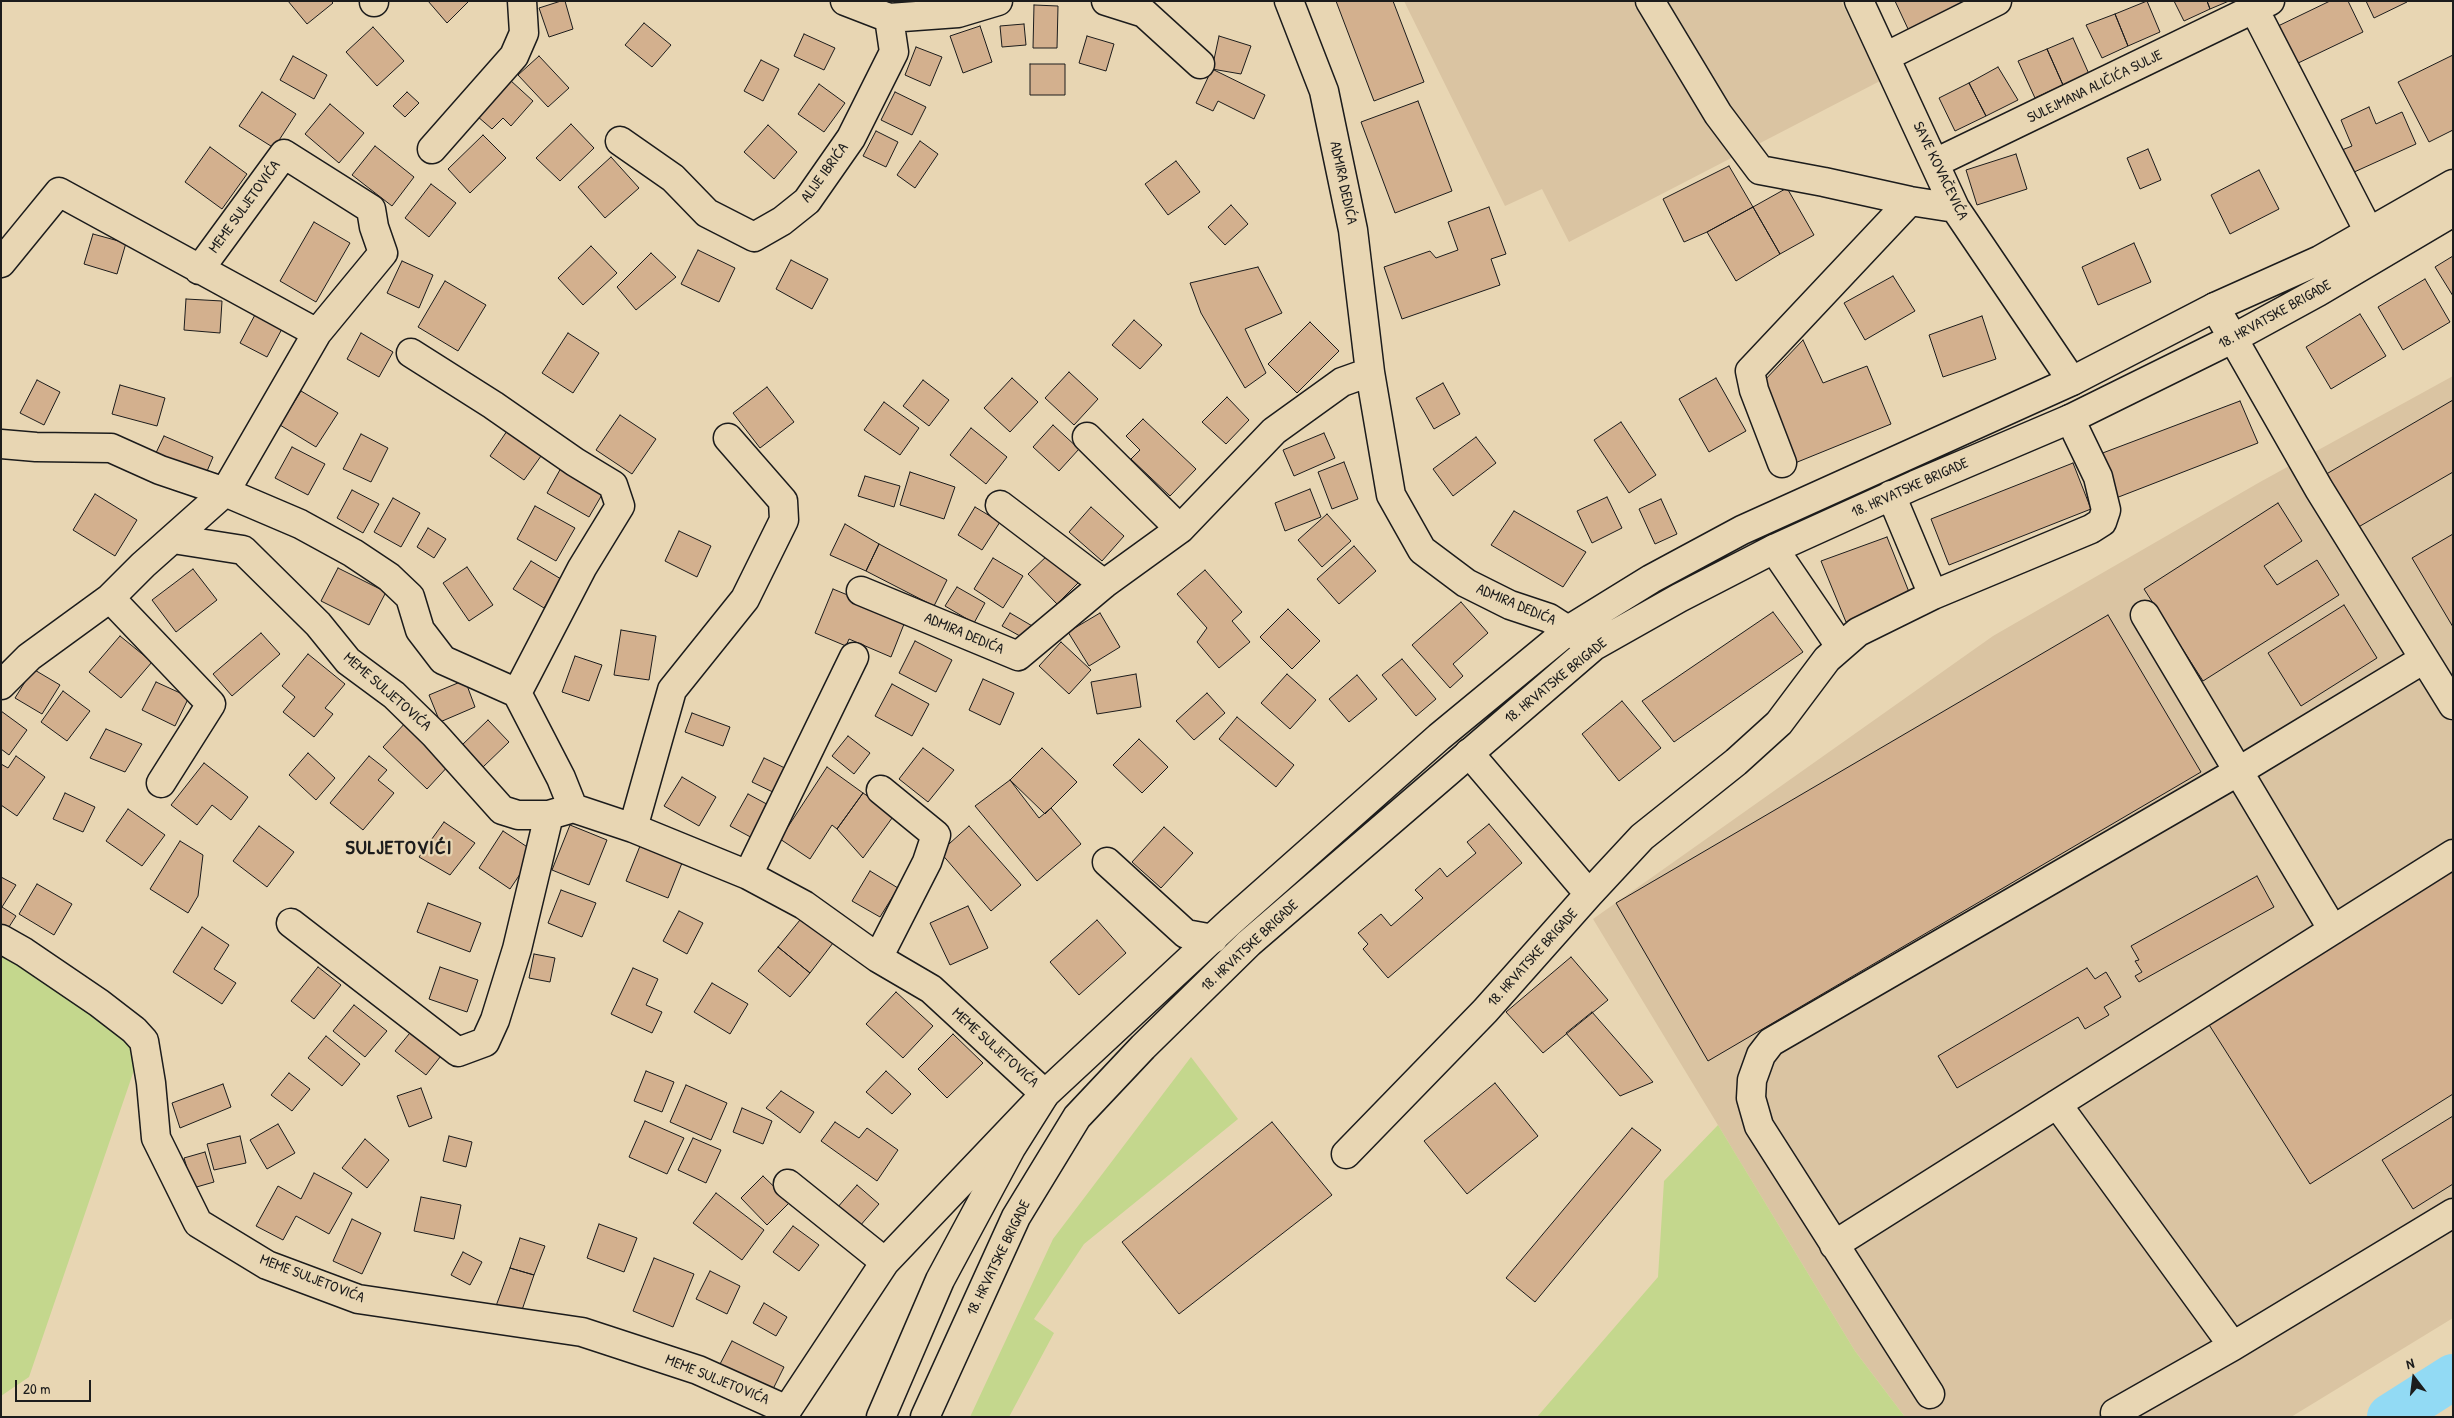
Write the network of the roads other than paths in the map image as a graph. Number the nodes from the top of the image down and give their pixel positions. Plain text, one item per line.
1 (522, 1) edge
2 (845, 1) edge
3 (998, 1) edge
4 (1106, 1) edge
5 (1289, 1) edge
6 (1650, 1) edge
7 (1858, 1) edge
8 (1997, 1) edge
9 (2258, 4) edge
10 (889, 18) junction
11 (1885, 57) junction
12 (1200, 64) dead end
13 (620, 141) dead end
14 (432, 149) dead end
15 (1935, 163) junction
16 (2453, 184) edge
17 (1910, 201) junction
18 (1955, 208) junction
19 (2453, 212) edge
20 (2369, 232) junction
21 (1, 264) edge
22 (199, 270) junction
23 (2215, 307) junction
24 (317, 333) junction
25 (2232, 339) junction
26 (411, 353) dead end
27 (1370, 372) junction
28 (2072, 381) junction
29 (2070, 419) junction
30 (1087, 437) dead end
31 (728, 438) dead end
32 (1, 444) edge
33 (1782, 463) dead end
34 (225, 492) junction
35 (1891, 496) junction
36 (1000, 505) dead end
37 (1180, 529) junction
38 (173, 539) junction
39 (1774, 549) junction
40 (1104, 584) junction
41 (861, 591) dead end
42 (1933, 595) junction
43 (110, 598) junction
44 (2145, 615) dead end
45 (1570, 629) junction
46 (1594, 646) junction
47 (1840, 646) junction
48 (854, 657) dead end
49 (2424, 659) junction
50 (1, 685) edge
51 (517, 694) junction
52 (2453, 705) edge
53 (1469, 753) junction
54 (2239, 771) junction
55 (161, 783) dead end
56 (881, 790) dead end
57 (561, 811) junction
58 (633, 828) junction
59 (2453, 854) edge
60 (1107, 862) dead end
61 (748, 875) junction
62 (1590, 894) junction
63 (291, 922) dead end
64 (2333, 930) junction
65 (1, 939) edge
66 (1213, 939) junction
67 (878, 958) junction
68 (1046, 1094) junction
69 (2057, 1104) junction
70 (1346, 1154) dead end
71 (788, 1184) dead end
72 (2453, 1213) edge
73 (1834, 1245) junction
74 (885, 1262) junction
75 (2233, 1346) junction
76 (1930, 1394) dead end
77 (786, 1413) edge
78 (2115, 1413) dead end
79 (880, 1417) edge
80 (925, 1417) edge

1 - 14 street
2 - 10 street
3 - 10 street
4 - 12 street
5 - 27 street, ADMIRA DEDIĆA
6 - 17 street
7 - 11 street, SAVE KOVAČEVIĆA
8 - 11 street
9 - 15 street, SULEJMANA ALIČIĆA SULJE
9 - 20 street
10 - 13 street, ALIJE IBRIĆA
11 - 15 street, SAVE KOVAČEVIĆA
15 - 18 street, SAVE KOVAČEVIĆA
16 - 20 street, 18. HRVATSKE BRIGADE
17 - 18 street
17 - 33 street
18 - 28 street, SAVE KOVAČEVIĆA
19 - 25 street, 18. HRVATSKE BRIGADE
20 - 23 street, 18. HRVATSKE BRIGADE
21 - 22 street, MEME SULJETOVIĆA
22 - 24 street, MEME SULJETOVIĆA
22 - 24 street, MEME SULJETOVIĆA
23 - 25 street
23 - 28 street, 18. HRVATSKE BRIGADE
24 - 34 street, MEME SULJETOVIĆA
25 - 29 street, 18. HRVATSKE BRIGADE
25 - 49 street
26 - 51 street
27 - 37 street, ADMIRA DEDIĆA
27 - 45 street, ADMIRA DEDIĆA
28 - 45 street, 18. HRVATSKE BRIGADE
29 - 35 street, 18. HRVATSKE BRIGADE
29 - 42 street
30 - 37 street
31 - 58 street
32 - 34 street
34 - 38 street, MEME SULJETOVIĆA
34 - 51 street
35 - 39 street, 18. HRVATSKE BRIGADE
35 - 42 street
36 - 40 street
37 - 40 street, ADMIRA DEDIĆA
38 - 43 street, MEME SULJETOVIĆA
38 - 57 street, MEME SULJETOVIĆA
39 - 46 street, 18. HRVATSKE BRIGADE
39 - 47 street
40 - 41 street, ADMIRA DEDIĆA
42 - 47 street
43 - 50 street, MEME SULJETOVIĆA
43 - 55 street
44 - 54 street
45 - 46 street, ADMIRA DEDIĆA
45 - 66 street, 18. HRVATSKE BRIGADE
46 - 53 street, 18. HRVATSKE BRIGADE
47 - 62 street
48 - 61 street
49 - 52 street
49 - 54 street
51 - 57 street
53 - 62 street, 18. HRVATSKE BRIGADE
53 - 80 street, 18. HRVATSKE BRIGADE
54 - 64 street
54 - 73 street
56 - 67 street
57 - 58 street, MEME SULJETOVIĆA
57 - 63 street
58 - 61 street, MEME SULJETOVIĆA
59 - 64 street
60 - 66 street
61 - 67 street, MEME SULJETOVIĆA
62 - 70 street, 18. HRVATSKE BRIGADE
64 - 69 street
65 - 77 street, MEME SULJETOVIĆA
66 - 68 street, 18. HRVATSKE BRIGADE
67 - 68 street, MEME SULJETOVIĆA
68 - 74 street, MEME SULJETOVIĆA
68 - 79 street, 18. HRVATSKE BRIGADE
69 - 73 street
69 - 75 street
71 - 74 street
72 - 75 street
73 - 76 street
74 - 77 street, MEME SULJETOVIĆA
75 - 78 street

